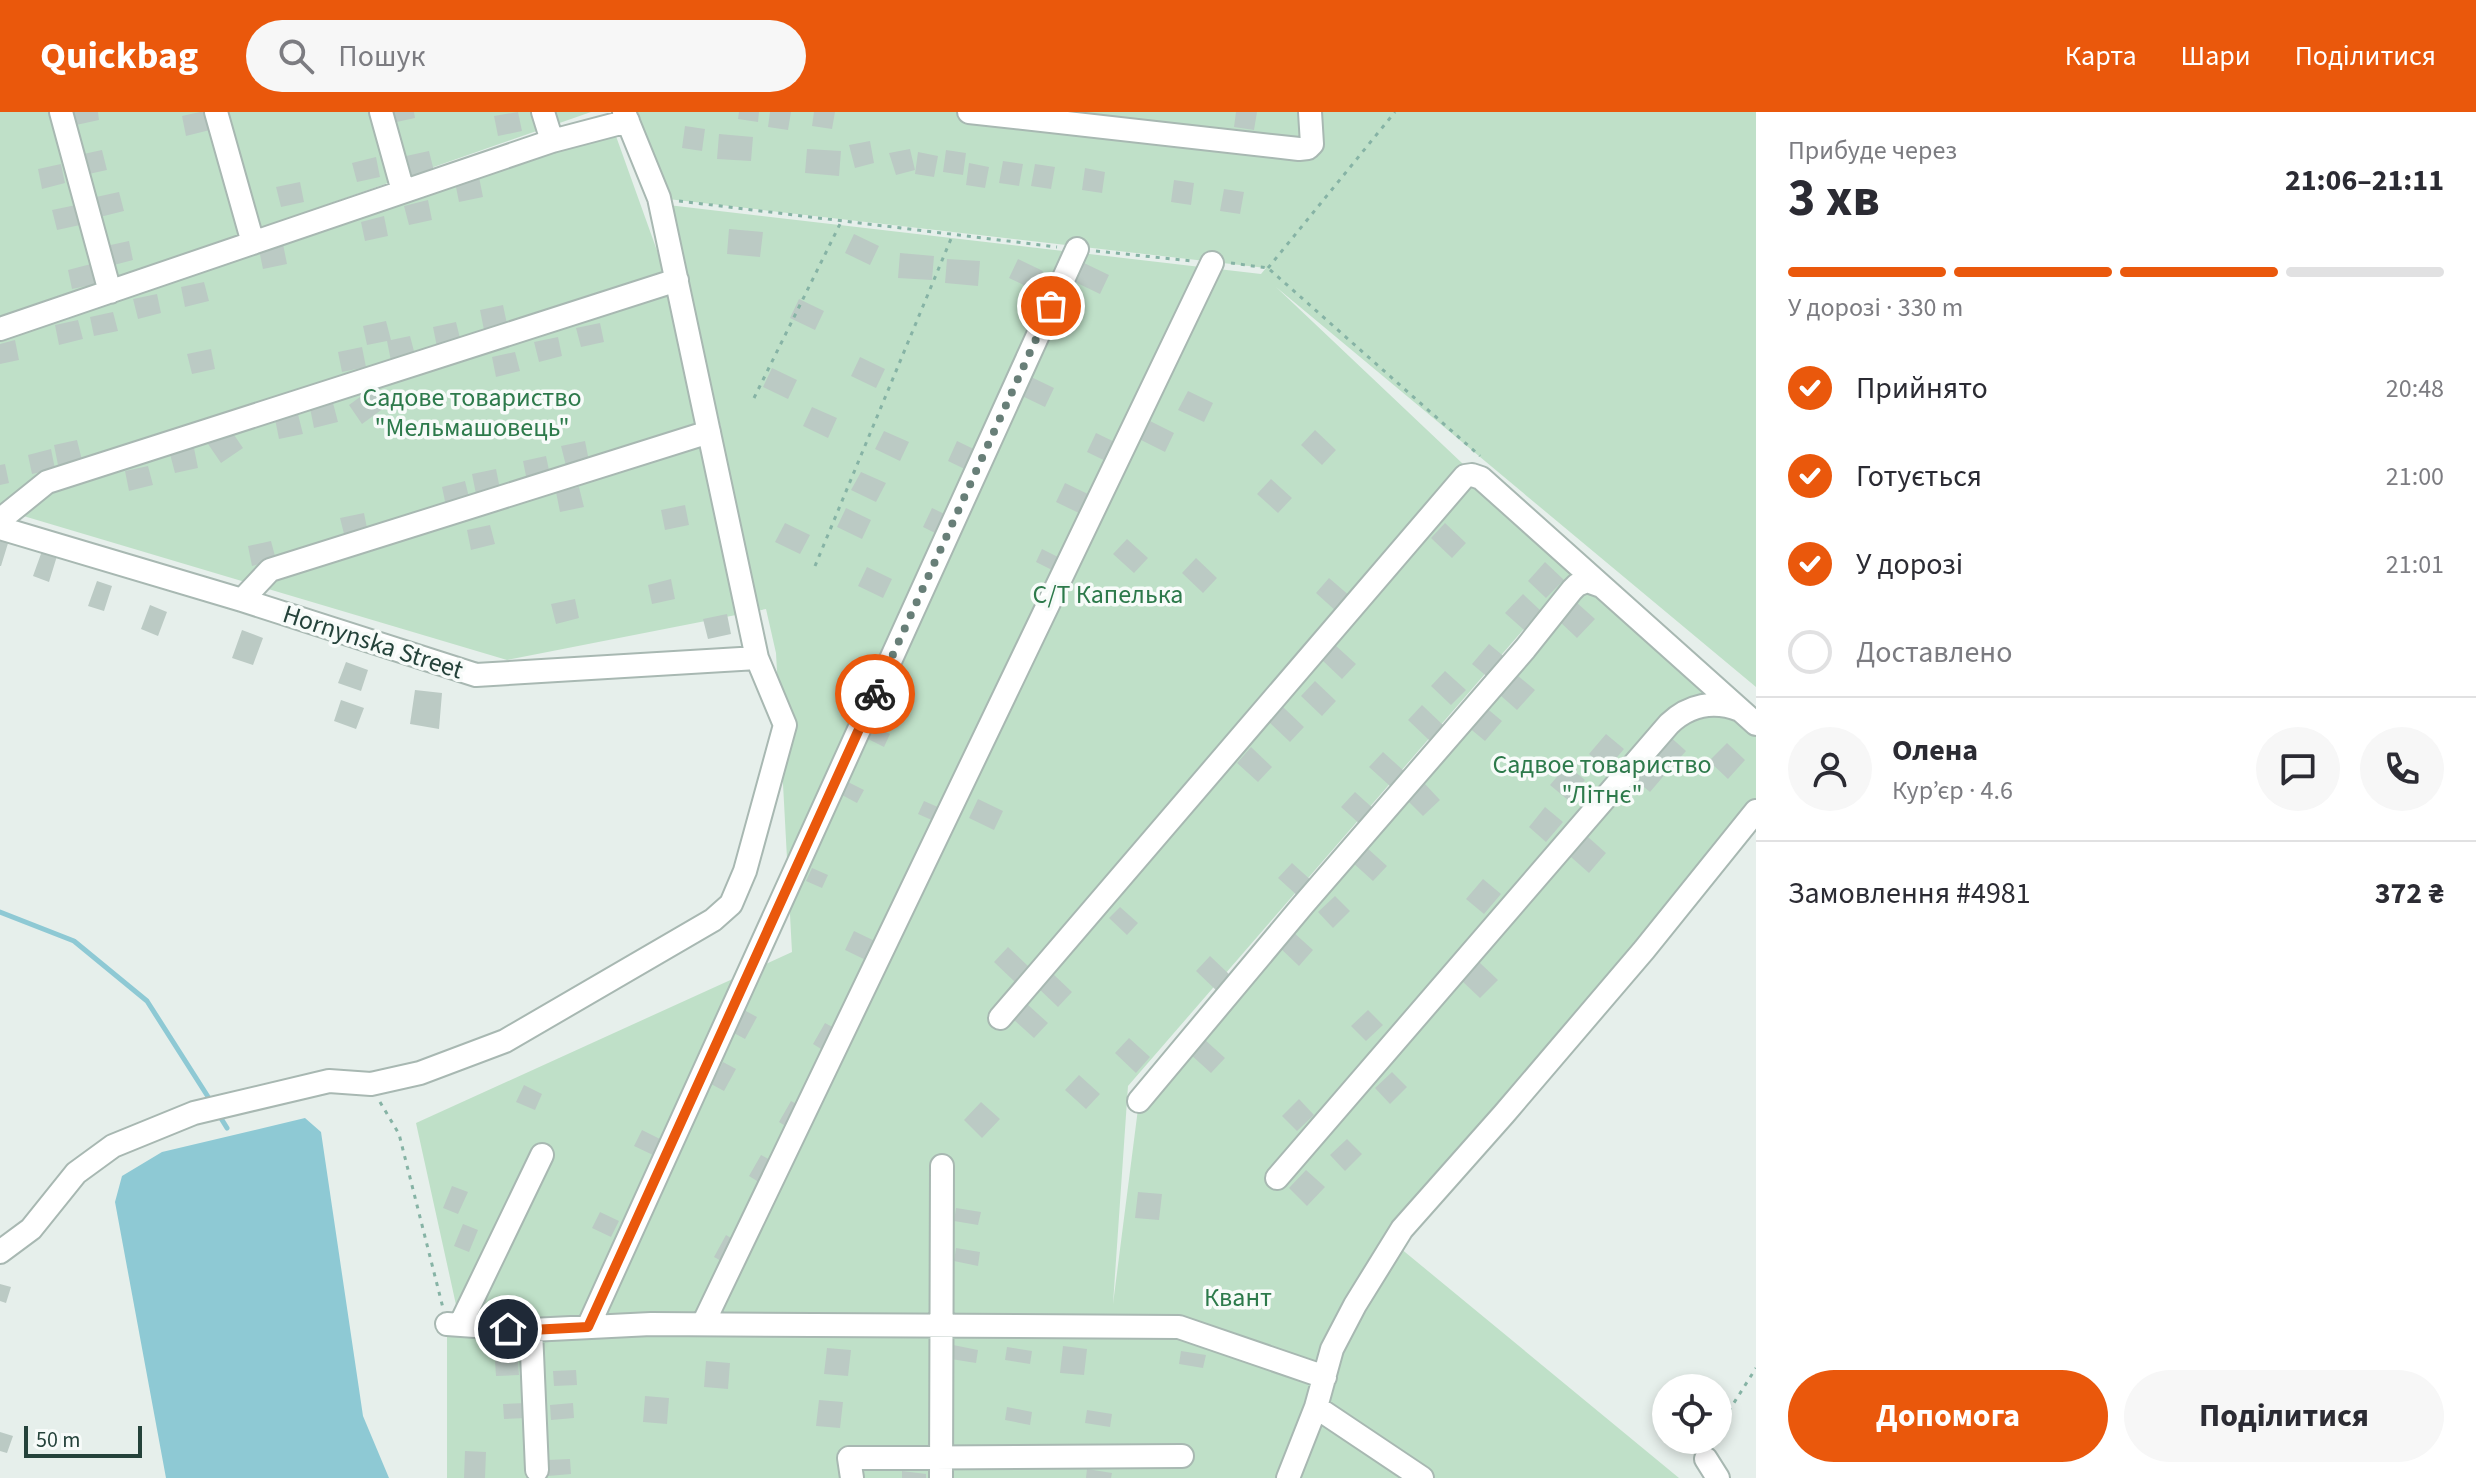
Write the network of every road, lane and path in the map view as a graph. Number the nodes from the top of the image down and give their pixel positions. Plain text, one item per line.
1 (61, 112) edge
2 (216, 112) edge
3 (381, 112) edge
4 (543, 112) edge
5 (969, 112) edge
6 (1310, 112) edge
7 (1395, 112) edge
8 (626, 117) edge
9 (552, 141) junction
10 (403, 191) junction
11 (659, 198) junction
12 (842, 220) junction
13 (953, 234) junction
14 (253, 243) junction
15 (1077, 249) junction
16 (1212, 263) junction
17 (1268, 268) junction
18 (677, 280) junction
19 (110, 292) junction
20 (0, 329) edge
21 (754, 398) dead end
22 (709, 432) junction
23 (1489, 465) dead end
24 (0, 520) edge
25 (0, 528) edge
26 (815, 566) dead end
27 (1601, 586) junction
28 (242, 600) junction
29 (757, 658) junction
30 (1748, 717) edge
31 (1756, 811) edge
32 (1000, 1018) dead end
33 (371, 1084) junction
34 (1139, 1101) dead end
35 (542, 1155) dead end
36 (942, 1166) dead end
37 (1277, 1178) dead end
38 (0, 1252) edge
39 (703, 1324) junction
40 (454, 1325) junction
41 (942, 1325) junction
42 (588, 1327) junction
43 (531, 1330) junction
44 (1756, 1368) edge
45 (1325, 1377) junction
46 (1732, 1406) edge
47 (1316, 1407) junction
48 (1182, 1456) dead end
49 (941, 1468) edge
50 (537, 1470) dead end
51 (852, 1478) edge
52 (1288, 1478) edge
53 (1422, 1478) edge

1 - 19 street
2 - 14 street
3 - 10 street
4 - 9 street
5 - 6 street
7 - 17 path
8 - 9 street
8 - 11 street
9 - 10 street
10 - 14 street
11 - 12 path
11 - 18 street
12 - 13 path
12 - 21 path
13 - 15 path
13 - 26 path
14 - 19 street
15 - 16 path
15 - 42 street
16 - 17 path
16 - 39 street
17 - 23 path
18 - 22 street
18 - 24 street
19 - 20 street
22 - 28 street
22 - 29 street
25 - 28 street, Hornynska Street
27 - 30 street
27 - 32 street
27 - 34 street
28 - 29 street, Hornynska Street
29 - 33 street
30 - 37 street
31 - 45 street
33 - 38 street
33 - 40 path
35 - 40 street
36 - 41 street
39 - 41 street
39 - 42 street
40 - 43 street
41 - 45 street
41 - 49 street
42 - 43 street
43 - 50 street
44 - 46 path
45 - 47 street
47 - 52 street
47 - 53 street
48 - 49 street
49 - 51 street

